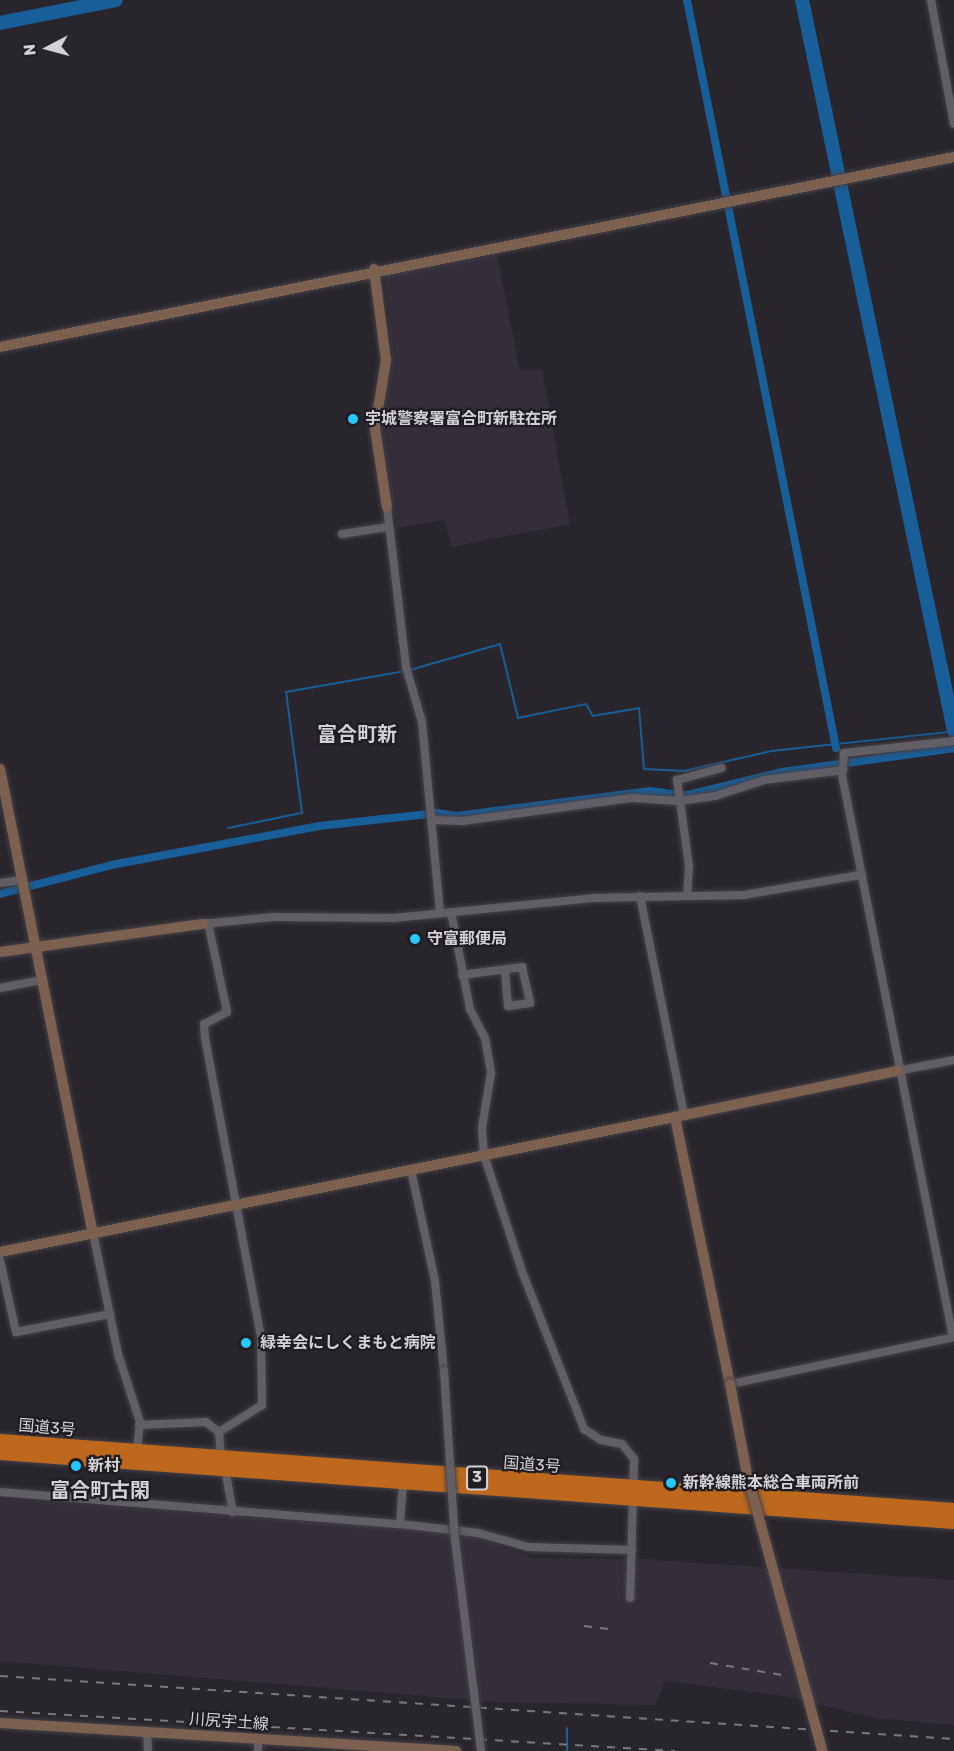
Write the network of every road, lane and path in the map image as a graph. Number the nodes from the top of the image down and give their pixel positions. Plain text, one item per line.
1 (931, 0) edge
2 (954, 124) edge
3 (954, 157) edge
4 (374, 269) junction
5 (0, 347) edge
6 (387, 507) joint
7 (388, 527) junction
8 (342, 534) dead end
9 (954, 741) edge
10 (844, 764) junction
11 (721, 768) dead end
12 (0, 769) edge
13 (678, 797) junction
14 (432, 815) junction
15 (860, 875) junction
16 (0, 883) edge
17 (23, 885) junction
18 (640, 896) junction
19 (687, 896) junction
20 (452, 912) junction
21 (440, 913) junction
22 (205, 924) junction
23 (36, 948) junction
24 (0, 952) edge
25 (505, 970) junction
26 (462, 975) junction
27 (42, 980) junction
28 (0, 988) edge
29 (954, 1060) edge
30 (897, 1071) junction
31 (680, 1115) junction
32 (484, 1155) junction
33 (404, 1171) junction
34 (236, 1205) junction
35 (93, 1233) junction
36 (0, 1252) edge
37 (0, 1260) edge
38 (110, 1314) junction
39 (953, 1337) edge
40 (729, 1384) junction
41 (139, 1425) junction
42 (219, 1432) junction
43 (0, 1441) edge
44 (137, 1452) junction
45 (0, 1454) edge
46 (224, 1465) junction
47 (404, 1478) junction
48 (0, 1492) edge
49 (637, 1494) junction
50 (954, 1510) edge
51 (233, 1512) junction
52 (954, 1522) edge
53 (400, 1524) junction
54 (632, 1550) junction
55 (630, 1598) dead end
56 (0, 1723) edge
57 (147, 1732) junction
58 (258, 1745) edge
59 (324, 1747) edge
60 (148, 1751) edge
61 (456, 1751) edge
62 (481, 1751) edge
63 (822, 1751) edge

1 - 2 street
3 - 4 street
4 - 5 street
4 - 6 street
6 - 7 street
7 - 8 street
7 - 14 street
9 - 10 street
10 - 13 street
10 - 15 street
11 - 13 street
12 - 17 street
13 - 14 street
13 - 19 street
14 - 21 street
15 - 19 street
15 - 30 street
16 - 17 street
17 - 23 street
18 - 19 street
18 - 20 street
18 - 31 street
20 - 21 street
20 - 26 street
21 - 22 street
22 - 23 street
22 - 34 street
23 - 24 street
23 - 27 street
25 - 25 street
25 - 26 street
26 - 32 street
27 - 28 street
27 - 35 street
29 - 30 street
30 - 31 street
30 - 39 street
31 - 32 street
31 - 40 street
32 - 33 street
32 - 49 street
33 - 34 street
33 - 62 street, bridge
34 - 35 street
34 - 42 street
35 - 36 street
35 - 38 street
37 - 38 street
38 - 41 street
39 - 40 street
40 - 63 street, bridge
41 - 42 street
41 - 44 street
42 - 46 street
43 - 44 highway, 国道3号 / 3
44 - 46 highway, 国道3号 / 3
45 - 46 highway, 国道3号 / 3
46 - 47 highway, 国道3号 / 3
46 - 51 street
47 - 49 highway, 国道3号 / 3
47 - 53 street
48 - 51 street
49 - 50 highway, 国道3号 / 3
49 - 52 highway, 国道3号 / 3
49 - 54 street
51 - 53 street
53 - 54 street
54 - 55 street
56 - 57 street, 川尻宇土線
57 - 58 street, 川尻宇土線
57 - 60 street
58 - 59 street, 川尻宇土線
59 - 61 street, 川尻宇土線

